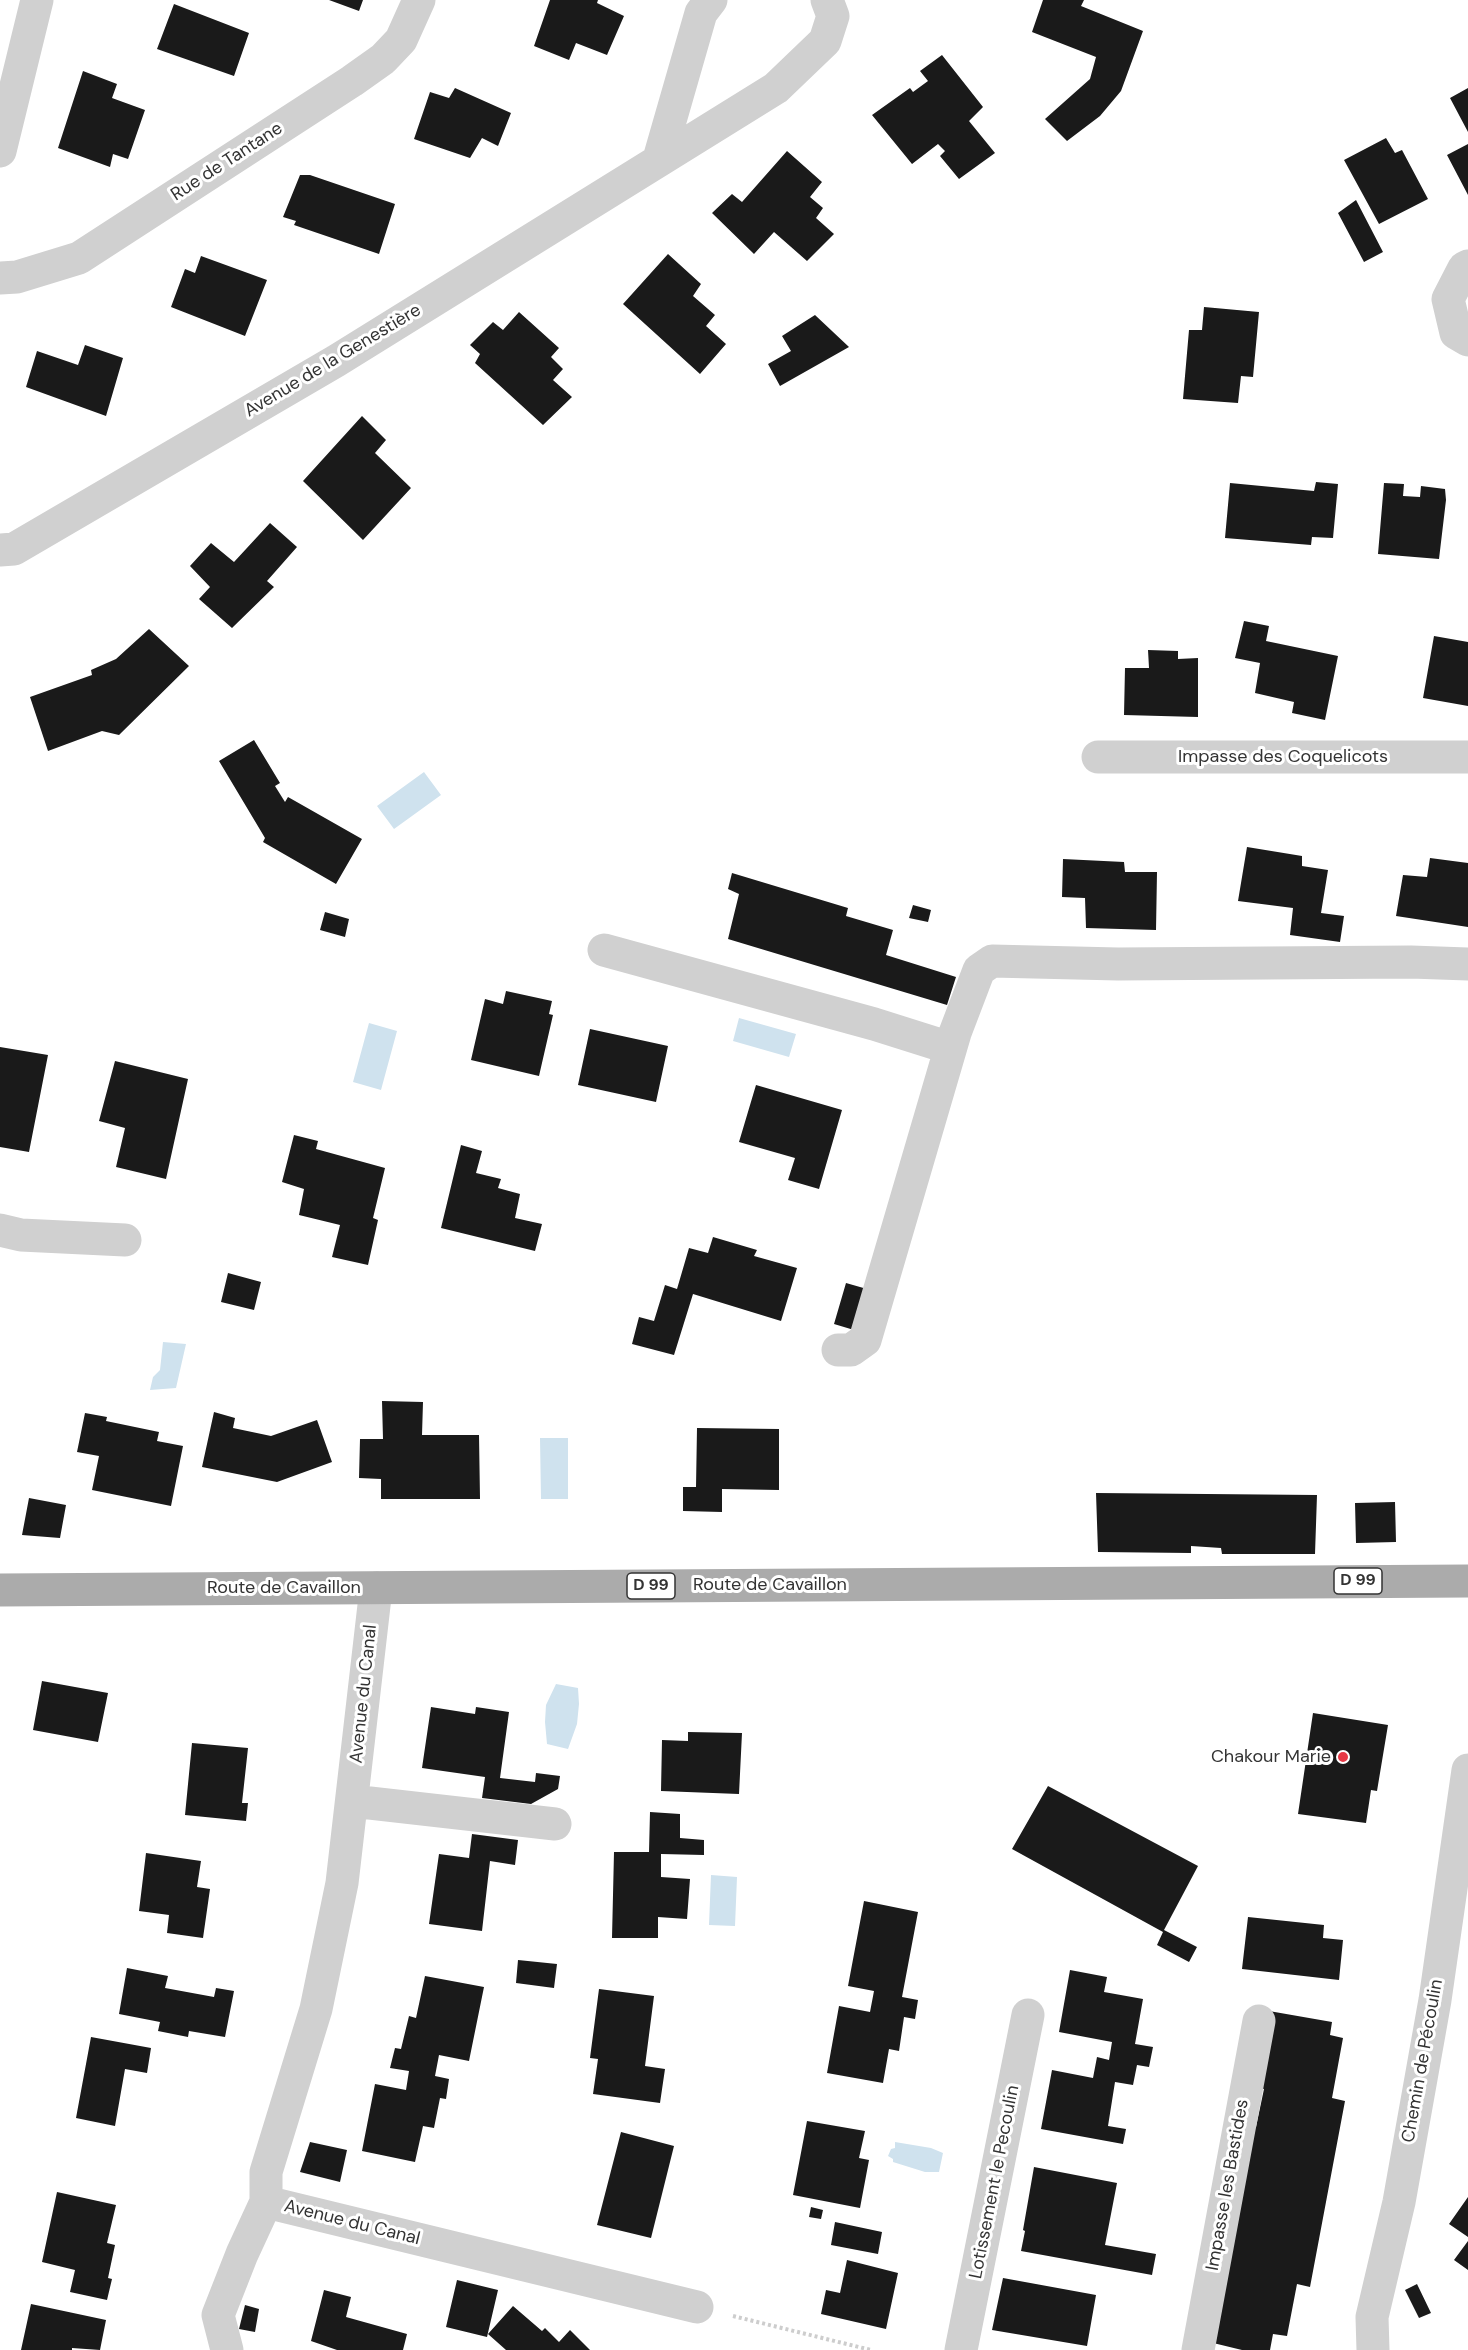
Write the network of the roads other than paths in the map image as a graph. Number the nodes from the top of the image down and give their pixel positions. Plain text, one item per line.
1 (38, 0) edge
2 (419, 0) edge
3 (711, 0) edge
4 (827, 0) edge
5 (0, 151) edge
6 (659, 159) junction
7 (1468, 266) edge
8 (0, 278) edge
9 (1468, 340) edge
10 (0, 550) edge
11 (1098, 757) dead end
12 (1468, 757) edge
13 (604, 950) dead end
14 (1468, 964) edge
15 (950, 1048) junction
16 (0, 1230) edge
17 (125, 1240) dead end
18 (838, 1350) dead end
19 (1468, 1581) edge
20 (376, 1588) junction
21 (0, 1590) edge
22 (1468, 1770) edge
23 (352, 1801) junction
24 (555, 1824) dead end
25 (1028, 2015) dead end
26 (1259, 2021) dead end
27 (266, 2202) junction
28 (697, 2307) road end
29 (227, 2350) edge
30 (961, 2350) edge
31 (1198, 2350) edge
32 (1373, 2350) edge

1 - 5 street
2 - 8 street, Rue de Tantane
3 - 6 street
4 - 6 street, Avenue de la Genestière
6 - 10 street, Avenue de la Genestière
7 - 9 street
11 - 12 street, Impasse des Coquelicots
13 - 15 street
14 - 15 street
15 - 18 street
16 - 17 street
19 - 20 main road, Route de Cavaillon / D 99
20 - 21 main road, Route de Cavaillon / D 99
20 - 23 street, Avenue du Canal
22 - 32 street, Chemin de Pécoulin
23 - 24 street
23 - 27 street, Avenue du Canal
25 - 30 street, Lotissement le Pecoulin
26 - 31 street, Impasse les Bastides
27 - 28 street, Avenue du Canal
27 - 29 street

